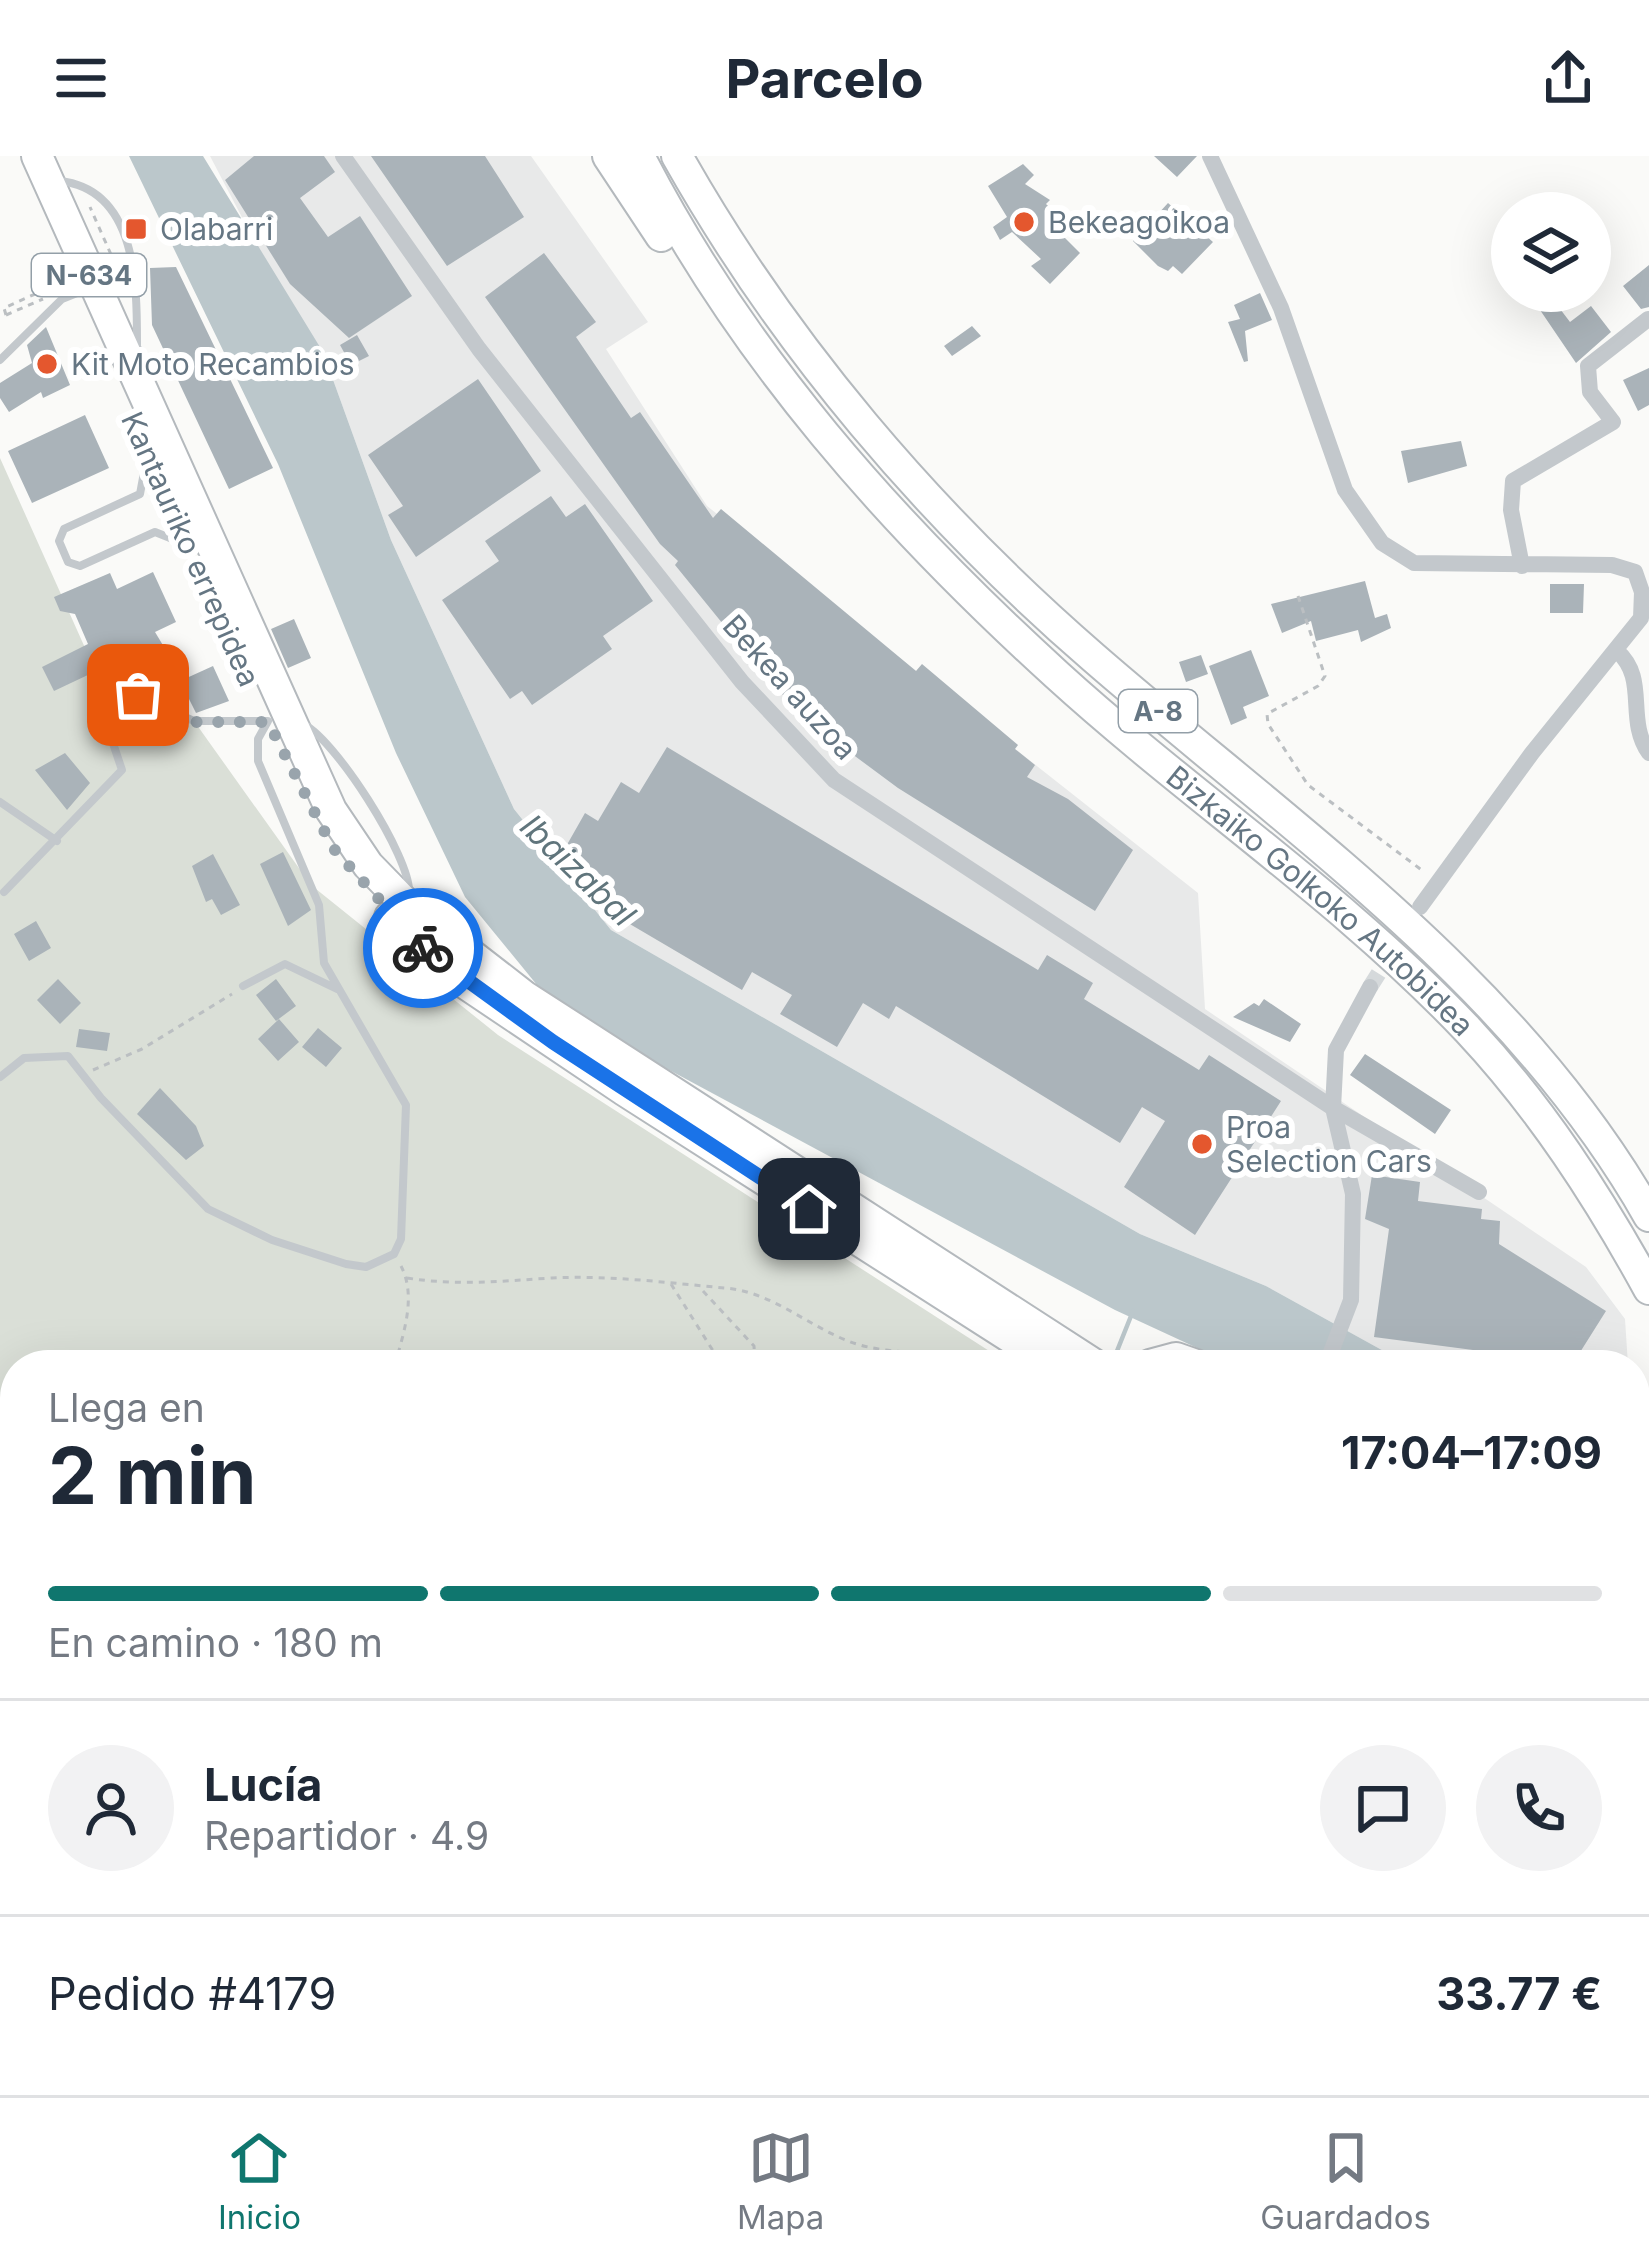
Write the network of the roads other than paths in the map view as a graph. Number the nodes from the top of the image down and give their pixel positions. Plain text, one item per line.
1 (14, 156) edge
2 (343, 156) edge
3 (608, 156) edge
4 (639, 156) edge
5 (1210, 156) edge
6 (685, 165) edge
7 (39, 178) edge
8 (68, 298) junction
9 (1648, 319) edge
10 (0, 360) edge
11 (129, 365) junction
12 (775, 375) junction
13 (148, 451) junction
14 (190, 546) junction
15 (1649, 554) edge
16 (1522, 566) junction
17 (1635, 572) junction
18 (1617, 651) junction
19 (278, 719) junction
20 (1649, 754) edge
21 (0, 802) edge
22 (57, 841) junction
23 (4, 892) dead end
24 (1420, 907) dead end
25 (244, 986) road end
26 (1370, 987) tunnel mouth
27 (338, 989) junction
28 (0, 1077) edge
29 (1333, 1108) junction
30 (1479, 1192) dead end
31 (1649, 1216) edge
32 (1649, 1289) edge
33 (1031, 1350) edge
34 (1072, 1350) edge
35 (1332, 1350) edge

1 - 7 highway, Kantauriko errepidea / N-634
2 - 29 street, Bekea auzoa
3 - 12 highway
4 - 12 highway, Bizkaiko Golkoko Autobidea / A-8
5 - 16 street
6 - 31 highway, Bizkaiko Golkoko Autobidea / A-8
7 - 8 highway, Kantauriko errepidea / N-634
7 - 11 highway, N-634
7 - 11 lane
8 - 10 lane
8 - 13 highway, Kantauriko errepidea / N-634
9 - 16 street
11 - 19 highway, N-634
12 - 32 highway, Bizkaiko Golkoko Autobidea / A-8
13 - 14 highway, Kantauriko errepidea / N-634
13 - 14 lane
14 - 19 highway, Kantauriko errepidea / N-634
15 - 17 street
16 - 17 street
17 - 18 street
18 - 20 street
18 - 24 street
19 - 22 lane
19 - 27 lane
19 - 33 highway, Kantauriko errepidea / N-634
19 - 34 highway, N-634
21 - 22 lane
22 - 23 lane
25 - 27 lane
26 - 29 street
27 - 28 lane
29 - 30 street, Bekea auzoa
29 - 35 street

